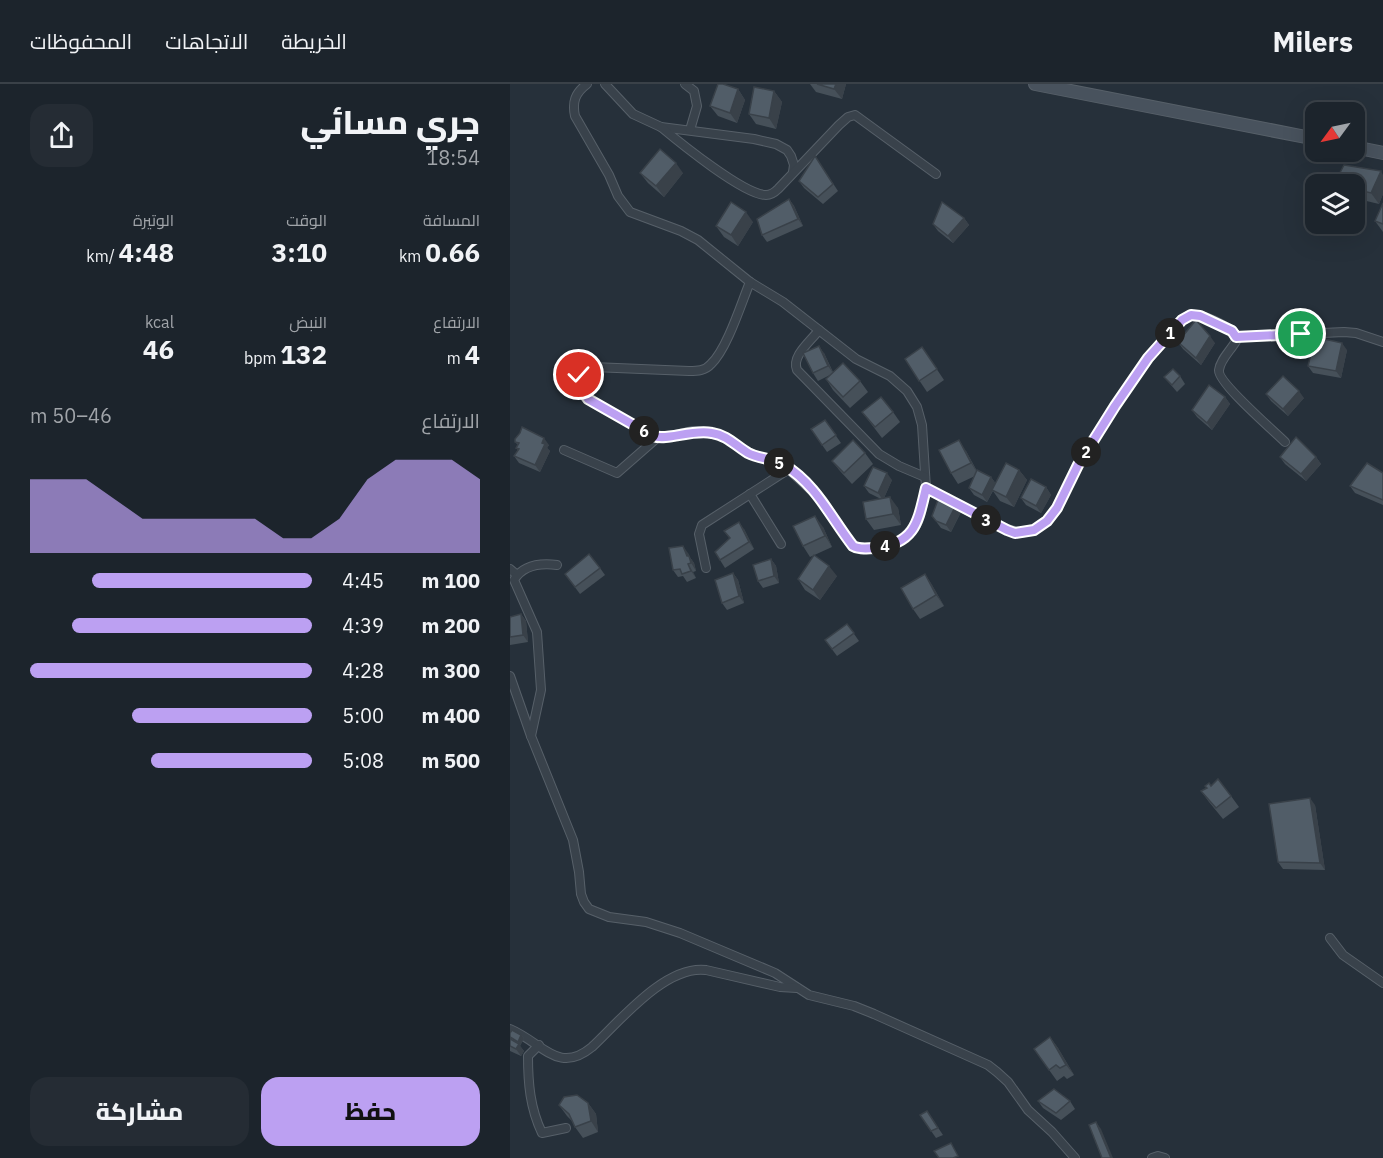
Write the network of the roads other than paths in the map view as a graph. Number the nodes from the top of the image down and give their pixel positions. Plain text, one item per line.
1 (587, 84) edge
2 (604, 84) edge
3 (685, 84) edge
4 (1035, 84) edge
5 (695, 87) edge
6 (661, 127) junction
7 (690, 130) junction
8 (1305, 137) edge
9 (1365, 149) edge
10 (1383, 153) edge
11 (793, 172) junction
12 (936, 174) dead end
13 (750, 282) junction
14 (819, 330) junction
15 (1236, 337) junction
16 (1383, 342) edge
17 (657, 438) junction
18 (1286, 442) dead end
19 (564, 450) dead end
20 (789, 469) junction
21 (925, 477) junction
22 (926, 488) junction
23 (750, 494) junction
24 (781, 544) dead end
25 (557, 565) dead end
26 (706, 568) dead end
27 (514, 572) edge
28 (510, 676) edge
29 (531, 736) junction
30 (1330, 938) dead end
31 (1383, 983) edge
32 (798, 988) junction
33 (510, 1029) edge
34 (539, 1046) junction
35 (566, 1128) dead end
36 (1075, 1158) edge
37 (1152, 1158) edge
38 (1165, 1158) edge

1 - 13 street
2 - 6 street
3 - 5 street
4 - 8 main road
5 - 7 street
6 - 7 street
6 - 11 street
7 - 11 street
9 - 10 main road
11 - 12 street
13 - 14 street
13 - 17 street
14 - 21 street
14 - 21 street
15 - 16 street
15 - 18 street
15 - 22 street
17 - 19 street
17 - 20 street
20 - 22 street
20 - 23 street
21 - 22 street
23 - 24 street
23 - 26 street
25 - 27 street
27 - 29 street
28 - 29 street
29 - 32 street
30 - 31 street
32 - 34 street
32 - 36 street
33 - 34 street
34 - 35 street
37 - 38 street

